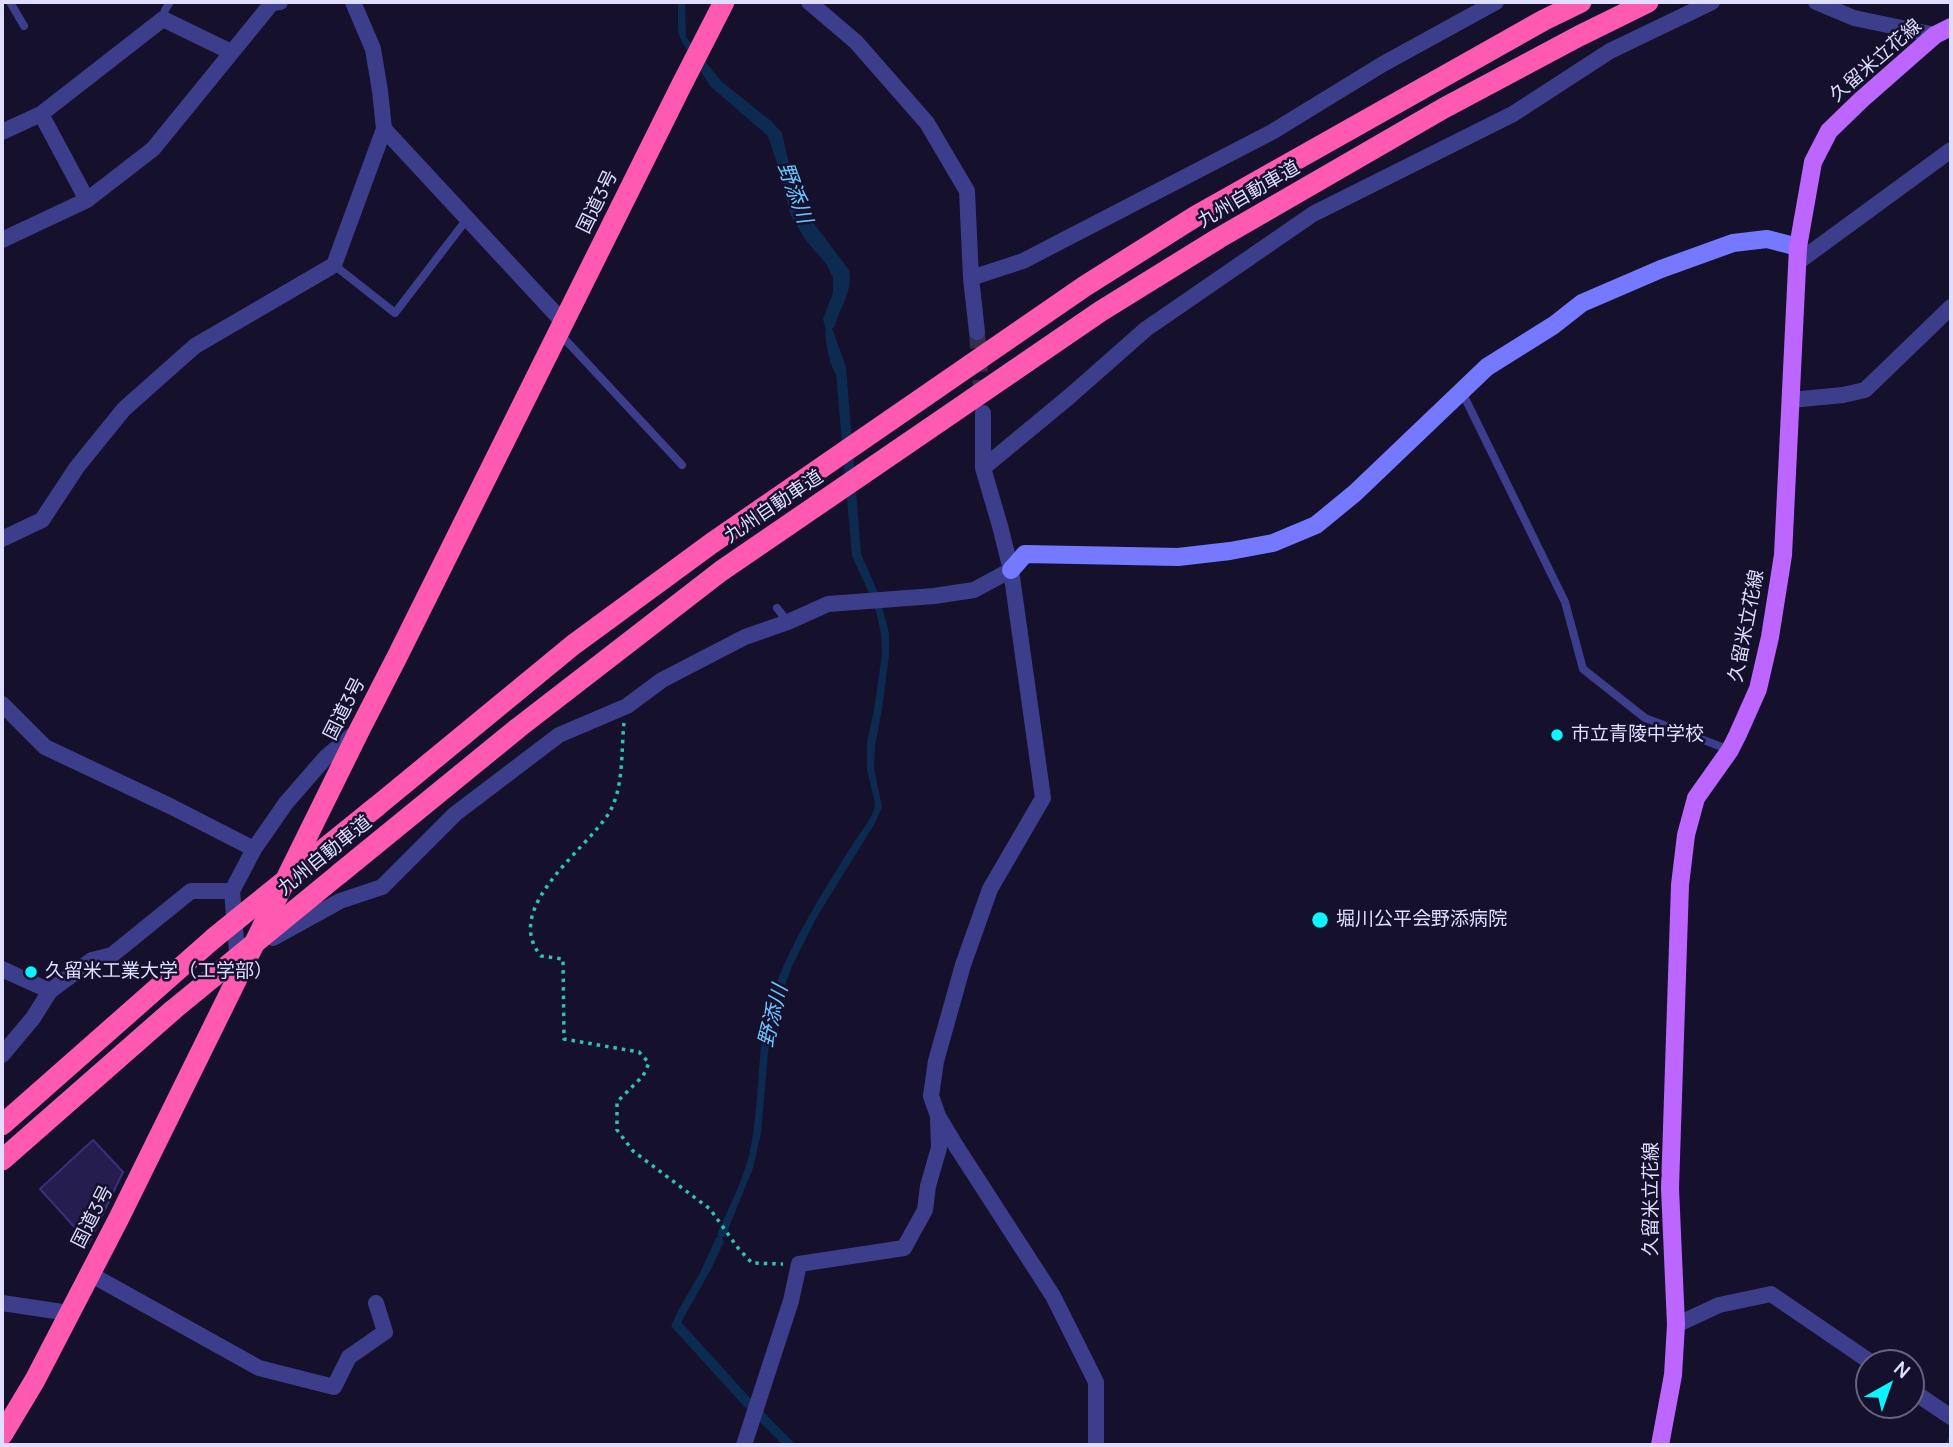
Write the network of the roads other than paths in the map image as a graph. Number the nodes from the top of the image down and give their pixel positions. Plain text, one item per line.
1 (10, 2) edge
2 (170, 2) edge
3 (280, 2) edge
4 (353, 2) edge
5 (724, 2) edge
6 (809, 2) edge
7 (1496, 2) edge
8 (1581, 2) edge
9 (1648, 2) edge
10 (1712, 2) edge
11 (1816, 2) edge
12 (163, 19) junction
13 (24, 26) dead end
14 (1951, 27) edge
15 (1935, 35) junction
16 (231, 52) junction
17 (41, 114) junction
18 (384, 129) junction
19 (2, 132) edge
20 (1951, 150) edge
21 (86, 200) junction
22 (467, 219) junction
23 (2, 240) edge
24 (1798, 255) junction
25 (334, 265) junction
26 (971, 278) junction
27 (1951, 307) edge
28 (561, 327) junction
29 (977, 332) tunnel mouth
30 (1461, 390) junction
31 (1791, 400) junction
32 (984, 414) tunnel mouth
33 (682, 465) dead end
34 (983, 468) junction
35 (2, 539) edge
36 (1011, 570) junction
37 (2, 704) edge
38 (360, 729) junction
39 (1730, 750) junction
40 (254, 849) junction
41 (232, 891) junction
42 (251, 953) junction
43 (2, 969) edge
44 (239, 976) junction
45 (50, 990) junction
46 (2, 1055) edge
47 (938, 1116) junction
48 (2, 1125) edge
49 (2, 1160) edge
50 (90, 1273) junction
51 (2, 1303) edge
52 (376, 1303) dead end
53 (69, 1313) junction
54 (1676, 1325) junction
55 (1855, 1351) edge
56 (1925, 1399) edge
57 (1951, 1417) edge
58 (2, 1434) edge
59 (744, 1445) edge
60 (1096, 1445) edge
61 (1660, 1445) edge

1 - 13 lane
2 - 12 lane
3 - 16 street
4 - 18 street
5 - 28 highway, 国道3号
6 - 26 street
7 - 26 street
8 - 48 highway, 九州自動車道, bridge
9 - 49 highway, 九州自動車道, bridge
10 - 34 street
11 - 15 street
12 - 16 street
12 - 17 street
14 - 15 main road, 久留米立花線
15 - 24 main road, 久留米立花線
16 - 21 street
17 - 19 street
17 - 21 street
18 - 22 street
18 - 25 street
20 - 24 street
21 - 23 street
22 - 25 lane
22 - 28 street
24 - 30 street
24 - 31 main road, 久留米立花線
25 - 35 street
26 - 29 street
27 - 31 street
28 - 33 lane
28 - 38 highway, 国道3号
30 - 36 street
30 - 39 lane
31 - 39 main road, 久留米立花線
32 - 34 street
34 - 36 street
36 - 42 street
36 - 47 street
37 - 40 street
38 - 40 street
38 - 42 highway, 国道3号
39 - 54 main road, 久留米立花線
40 - 41 street
41 - 44 street
41 - 45 street
42 - 44 highway, 国道3号
43 - 45 street
44 - 50 highway, 国道3号
45 - 46 street
47 - 59 street
47 - 60 street
50 - 52 street
50 - 53 highway, 国道3号
51 - 53 street
53 - 58 highway, 国道3号
54 - 55 street
54 - 61 main road, 久留米立花線
56 - 57 street

